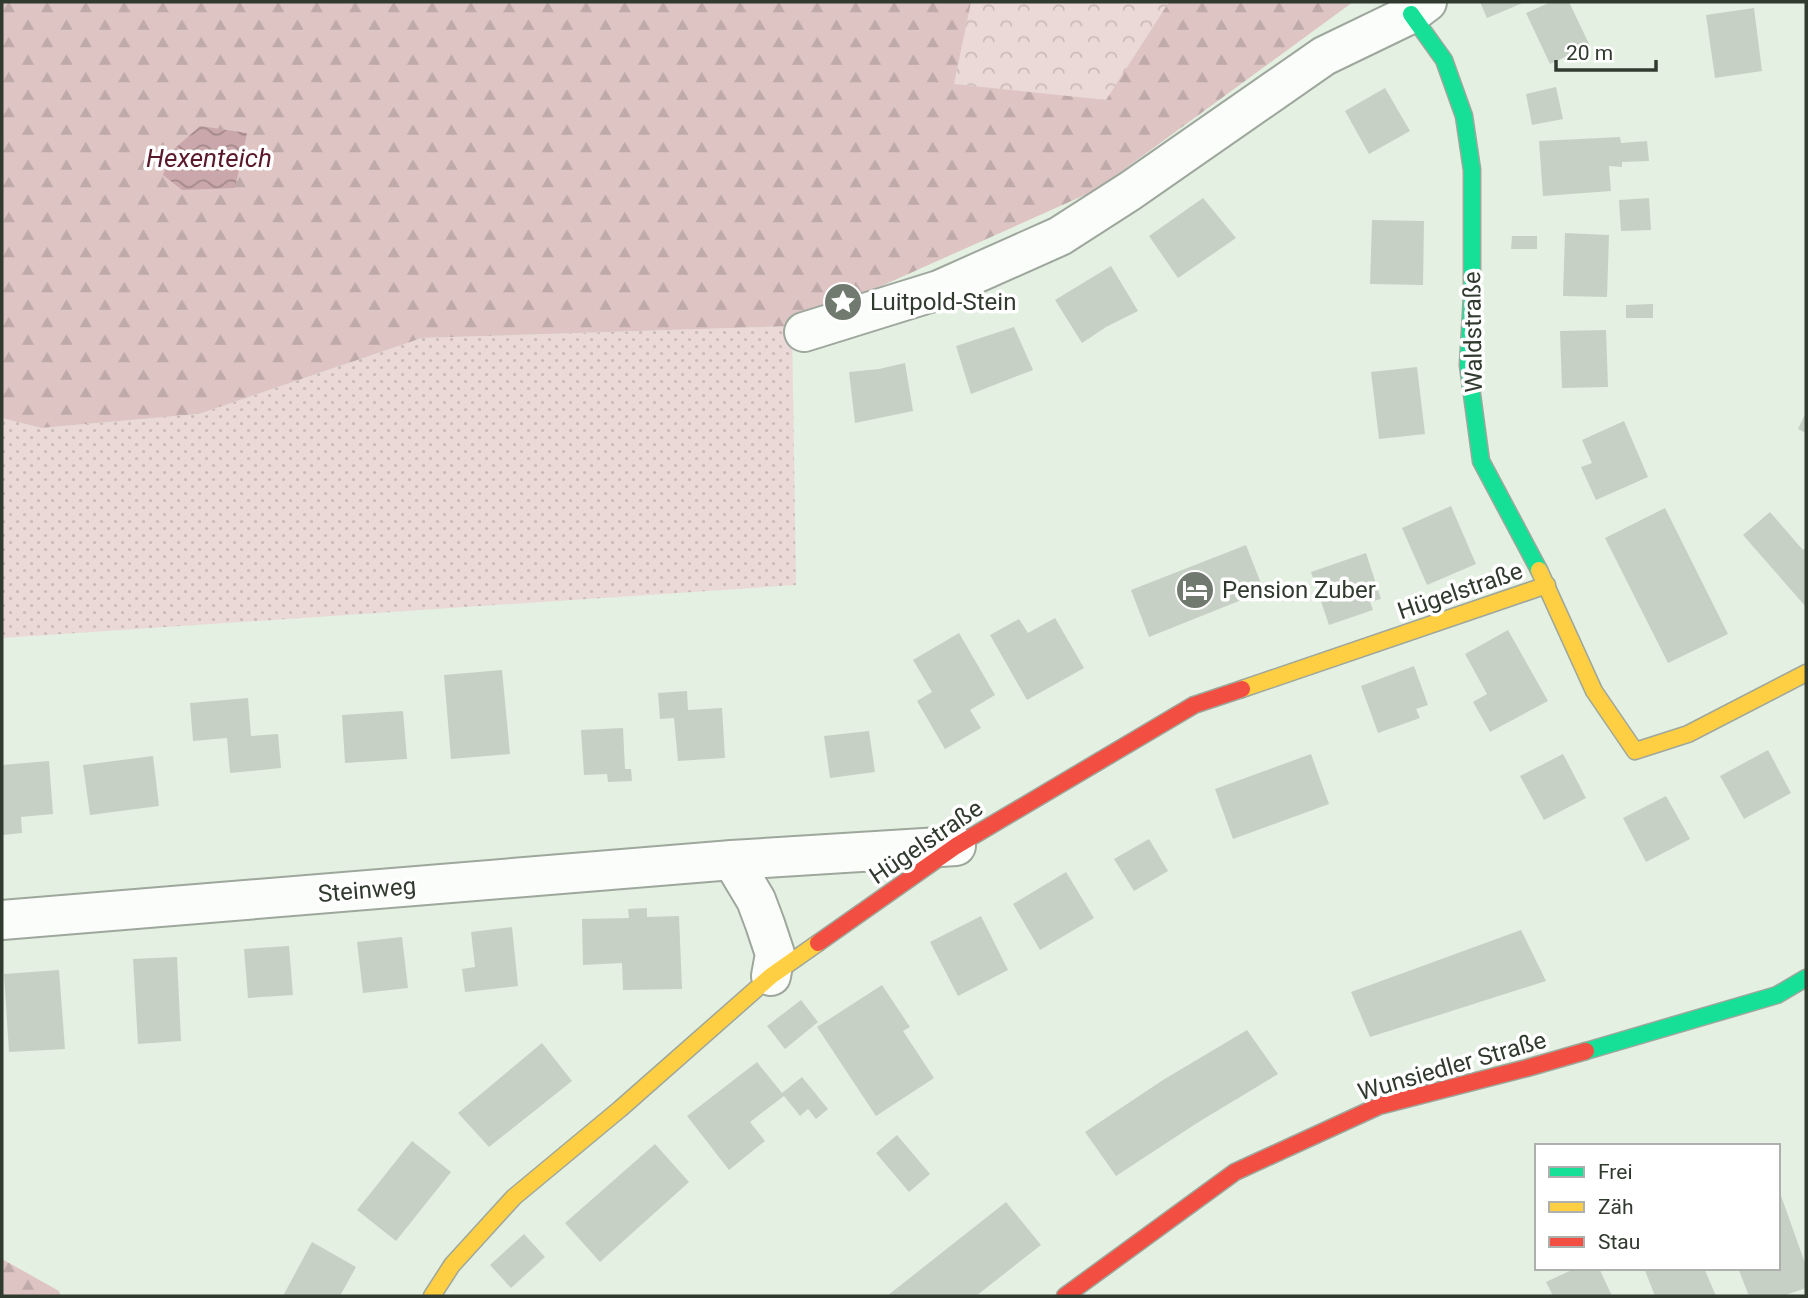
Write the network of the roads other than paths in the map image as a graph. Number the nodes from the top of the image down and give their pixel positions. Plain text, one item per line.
1 (1419, 8) edge
2 (804, 332) dead end
3 (1548, 585) junction
4 (1806, 673) edge
5 (956, 846) junction
6 (732, 860) junction
7 (2, 919) edge
8 (771, 976) junction
9 (1806, 978) edge
10 (432, 1296) edge
11 (1065, 1296) edge

1 - 2 street, Waldstraße
1 - 3 street, Waldstraße
3 - 4 street, Waldstraße
3 - 5 street, Hügelstraße
5 - 6 street, Steinweg
5 - 8 street, Hügelstraße
6 - 7 street, Steinweg
6 - 8 street
8 - 10 street, Hügelstraße
9 - 11 street, Wunsiedler Straße

